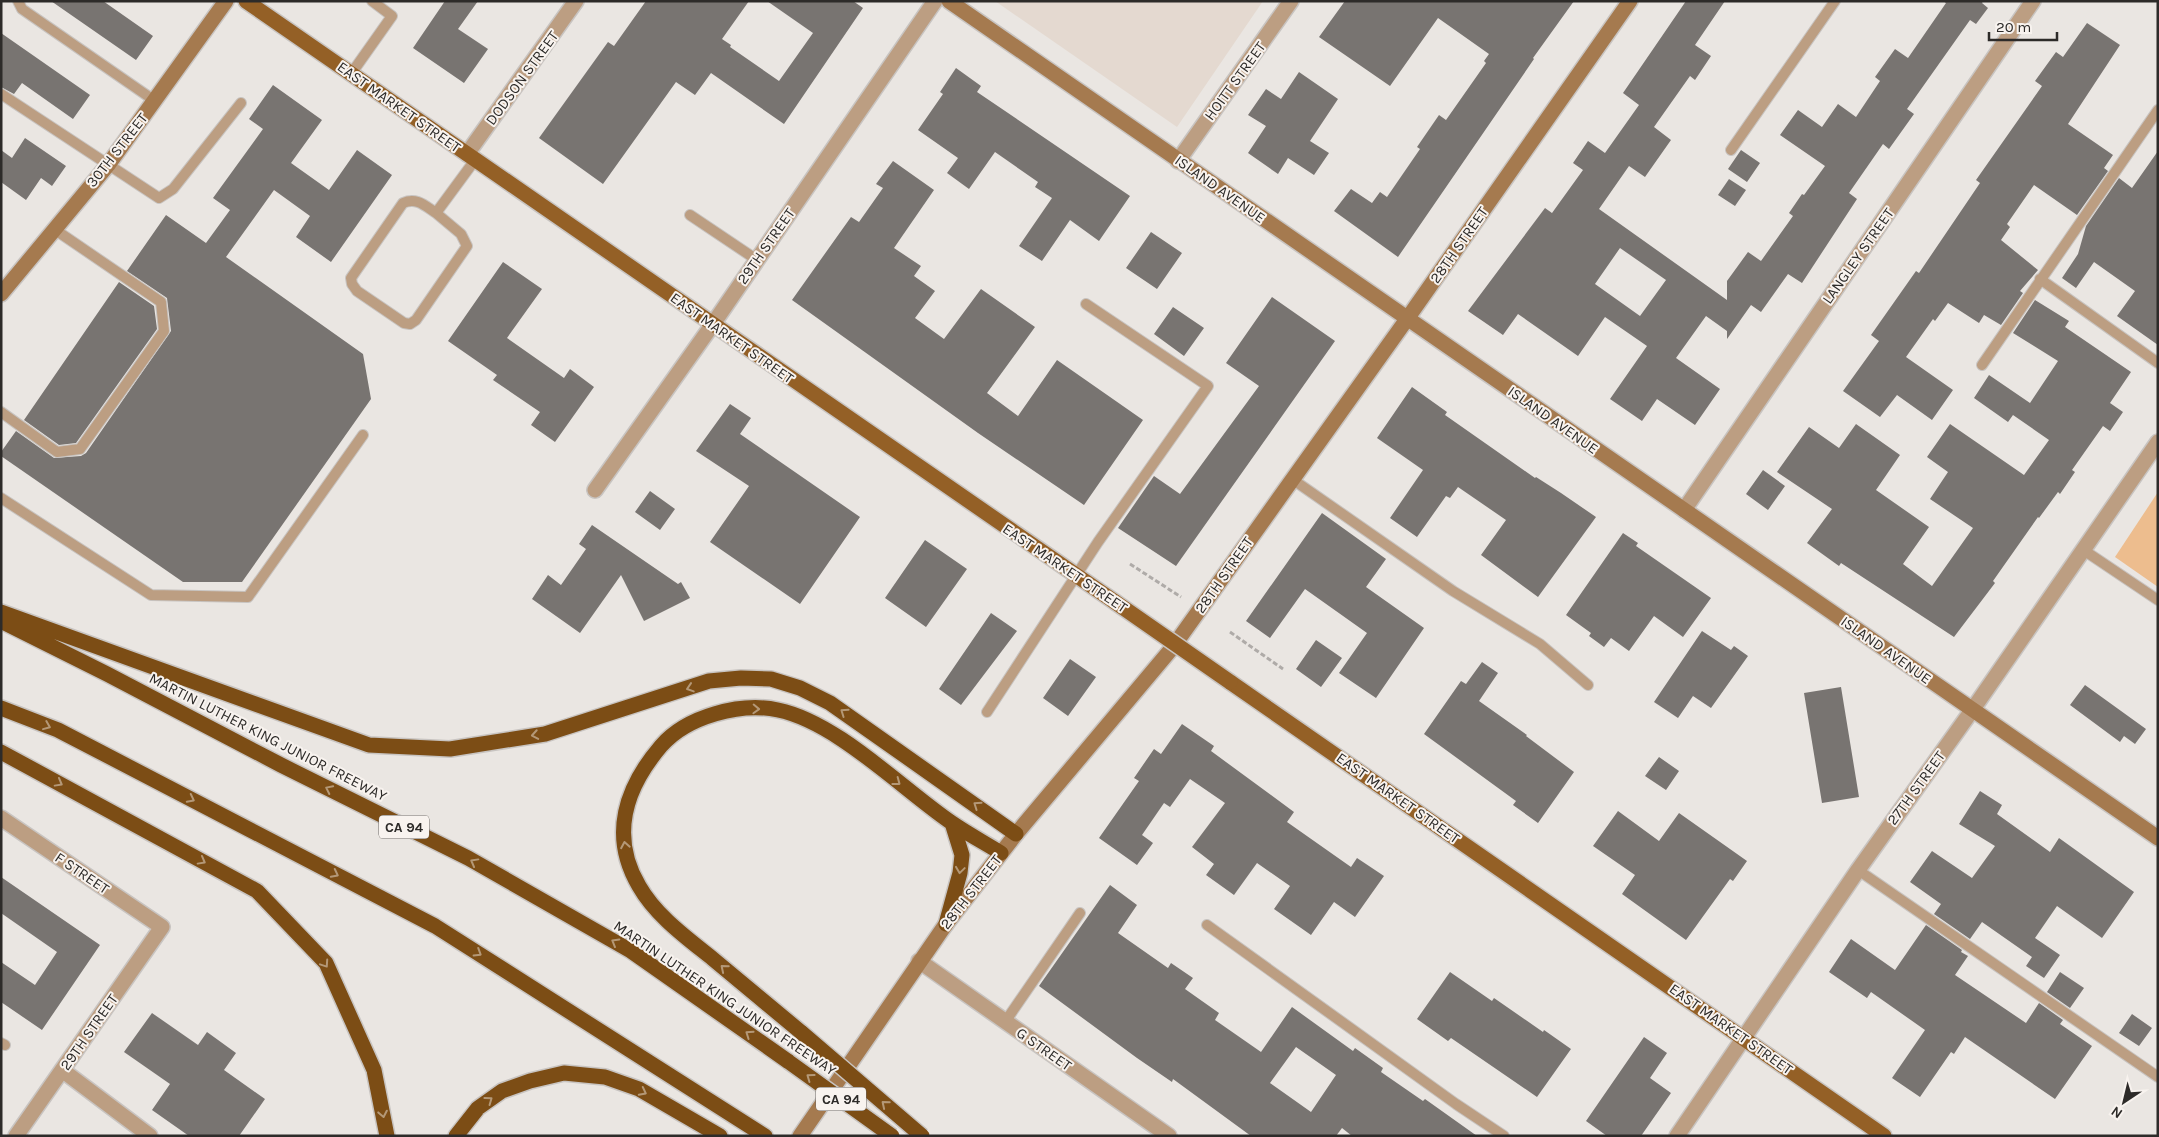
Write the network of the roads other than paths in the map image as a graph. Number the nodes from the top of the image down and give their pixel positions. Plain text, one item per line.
1 (18, 1) edge
2 (226, 1) edge
3 (246, 1) edge
4 (372, 1) edge
5 (576, 1) edge
6 (935, 1) edge
7 (949, 1) edge
8 (1291, 1) edge
9 (1630, 1) edge
10 (1835, 1) edge
11 (2034, 1) edge
12 (351, 74) junction
13 (1, 94) edge
14 (154, 101) junction
15 (241, 102) dead end
16 (2158, 110) edge
17 (1731, 150) dead end
18 (471, 157) junction
19 (1178, 160) junction
20 (108, 164) junction
21 (436, 214) junction
22 (690, 215) dead end
23 (54, 229) junction
24 (757, 260) junction
25 (2040, 279) junction
26 (1, 294) edge
27 (1086, 304) dead end
28 (1407, 319) junction
29 (713, 324) junction
30 (2158, 363) edge
31 (1982, 365) dead end
32 (1, 412) edge
33 (363, 435) dead end
34 (2158, 442) edge
35 (1292, 479) junction
36 (595, 490) dead end
37 (1, 498) edge
38 (1684, 510) junction
39 (2082, 549) junction
40 (1075, 576) junction
41 (2158, 600) edge
42 (1, 612) edge
43 (1, 621) edge
44 (1588, 685) dead end
45 (1, 708) edge
46 (1972, 710) junction
47 (987, 712) dead end
48 (1, 752) edge
49 (1, 818) edge
50 (952, 823) junction
51 (1016, 834) junction
52 (2158, 838) edge
53 (1001, 853) junction
54 (1858, 870) junction
55 (1080, 913) dead end
56 (946, 924) junction
57 (1207, 925) dead end
58 (162, 928) joint
59 (919, 961) junction
60 (1005, 1022) junction
61 (1743, 1038) junction
62 (62, 1070) junction
63 (2158, 1077) edge
64 (16, 1136) edge
65 (150, 1136) edge
66 (388, 1136) edge
67 (456, 1136) edge
68 (720, 1136) edge
69 (765, 1136) edge
70 (800, 1136) edge
71 (892, 1136) edge
72 (922, 1136) edge
73 (1169, 1136) edge
74 (1504, 1136) edge
75 (1677, 1136) edge
76 (1884, 1136) edge

1 - 14 lane
2 - 14 street, 30TH STREET
3 - 12 main road, EAST MARKET STREET
4 - 12 lane
5 - 18 street, DODSON STREET
6 - 24 street, 29TH STREET
7 - 19 street, ISLAND AVENUE
8 - 19 street, HOITT STREET
9 - 28 street, 28TH STREET
10 - 17 lane
11 - 38 street, LANGLEY STREET
12 - 18 main road, EAST MARKET STREET
13 - 20 lane
14 - 20 street, 30TH STREET
15 - 20 lane
16 - 25 lane
18 - 21 lane
18 - 29 main road, EAST MARKET STREET
19 - 28 street, ISLAND AVENUE
20 - 23 street, 30TH STREET
21 - 21 lane
22 - 24 lane
23 - 26 street, 30TH STREET
23 - 32 lane
24 - 29 street, 29TH STREET
25 - 30 lane
25 - 31 lane
27 - 40 lane
28 - 35 street, 28TH STREET
28 - 38 street, ISLAND AVENUE
29 - 36 street, 29TH STREET
29 - 40 main road, EAST MARKET STREET
33 - 37 lane
34 - 39 street, 27TH STREET
35 - 44 lane
35 - 51 street, 28TH STREET
38 - 46 street, ISLAND AVENUE
39 - 41 lane
39 - 46 street, 27TH STREET
40 - 47 lane
40 - 61 main road, EAST MARKET STREET, bridge
51 -> 42 highway
71 -> 43 highway, MARTIN LUTHER KING JUNIOR FREEWAY / CA 94, bridge
45 -> 69 highway
46 - 52 street, ISLAND AVENUE
46 - 54 street, 27TH STREET
48 -> 66 highway
49 - 58 street, F STREET
50 - 53 highway
50 -> 56 highway
72 -> 50 highway, bridge
51 - 53 street, 28TH STREET
53 - 56 street, 28TH STREET
54 - 61 street, 27TH STREET
54 - 63 lane
55 - 60 lane
56 - 59 street, 28TH STREET
57 - 74 lane
58 - 62 street, 29TH STREET
59 - 60 street, G STREET
59 - 70 street, 28TH STREET
60 - 73 street, G STREET
61 - 75 street, 27TH STREET
61 - 76 main road, EAST MARKET STREET
62 - 64 street, 29TH STREET
62 - 65 street
67 -> 68 highway

